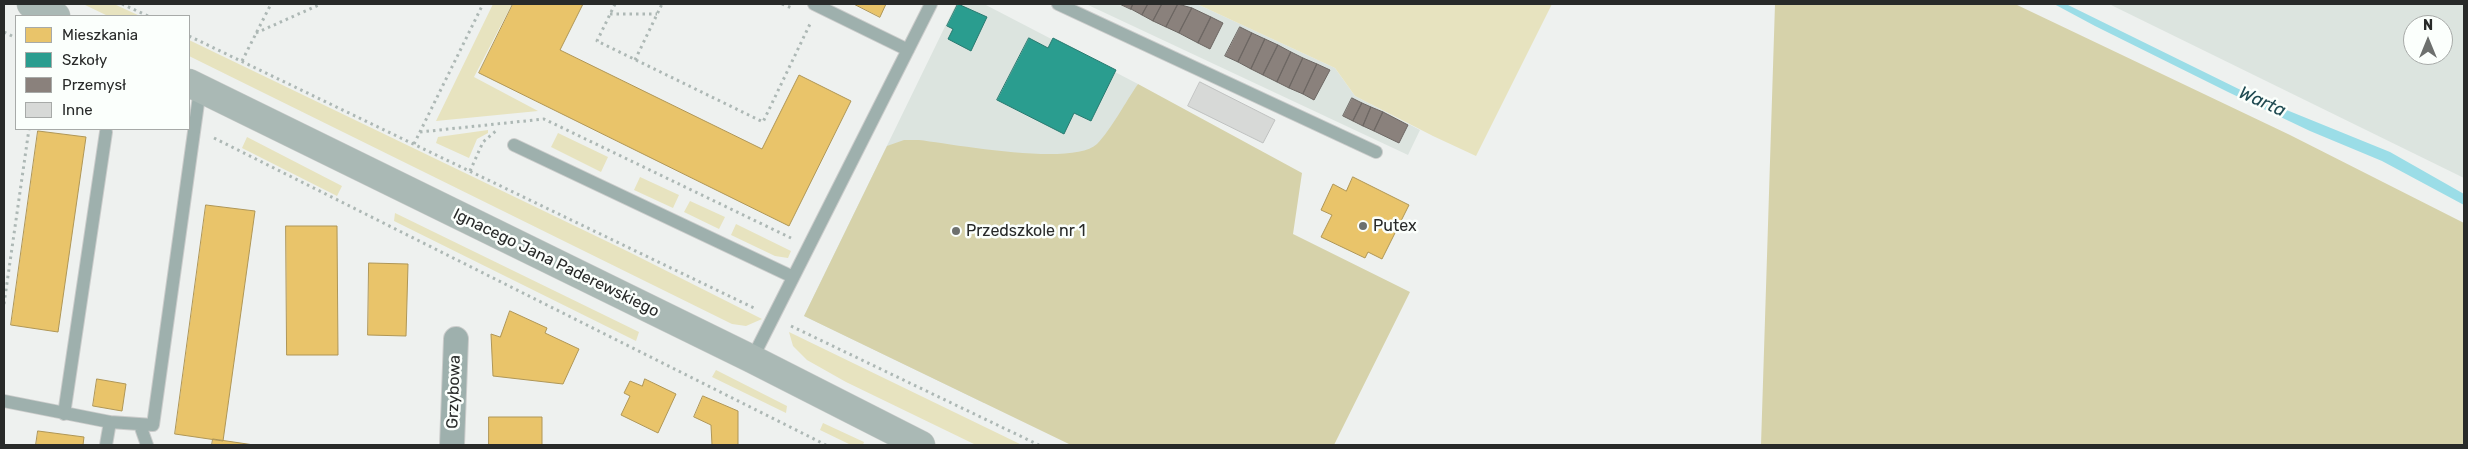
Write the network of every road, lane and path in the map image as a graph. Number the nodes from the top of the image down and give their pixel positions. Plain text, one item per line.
1 (31, 4) edge
2 (122, 4) edge
3 (271, 4) edge
4 (321, 4) edge
5 (483, 4) edge
6 (615, 4) edge
7 (662, 4) edge
8 (814, 4) edge
9 (931, 4) edge
10 (1058, 4) edge
11 (610, 14) junction
12 (657, 14) junction
13 (54, 15) edge
14 (146, 15) edge
15 (813, 19) dead end
16 (256, 33) junction
17 (190, 36) edge
18 (908, 50) junction
19 (635, 60) junction
20 (242, 62) junction
21 (195, 86) edge
22 (505, 123) junction
23 (195, 128) junction
24 (29, 130) edge
25 (106, 132) dead end
26 (420, 132) junction
27 (414, 144) junction
28 (514, 144) dead end
29 (1376, 152) dead end
30 (470, 171) junction
31 (798, 241) dead end
32 (793, 277) junction
33 (4, 304) edge
34 (773, 317) junction
35 (456, 339) dead end
36 (752, 359) junction
37 (4, 401) edge
38 (64, 414) junction
39 (110, 422) junction
40 (140, 424) junction
41 (106, 445) edge
42 (148, 445) edge
43 (452, 445) edge
44 (826, 445) edge
45 (921, 445) edge
46 (1038, 445) edge

1 - 13 main road
2 - 14 path
3 - 16 path
4 - 16 path
5 - 26 path
6 - 11 path
7 - 12 path
8 - 18 lane
9 - 18 lane
10 - 29 lane
11 - 12 path
11 - 19 path
12 - 19 path
15 - 19 path
16 - 20 path
17 - 20 path
18 - 32 lane
20 - 27 path
21 - 23 lane
21 - 36 main road, Ignacego Jana Paderewskiego
22 - 26 path
22 - 30 path
22 - 31 path
23 - 40 lane
23 - 44 path
24 - 33 path
25 - 38 lane
26 - 27 path
27 - 30 path
28 - 32 lane
30 - 34 path
32 - 34 lane
34 - 36 lane
34 - 46 path
35 - 43 street, Grzybowa
36 - 45 main road, Ignacego Jana Paderewskiego
37 - 38 lane
38 - 39 lane
39 - 40 lane
39 - 41 lane
40 - 42 lane

